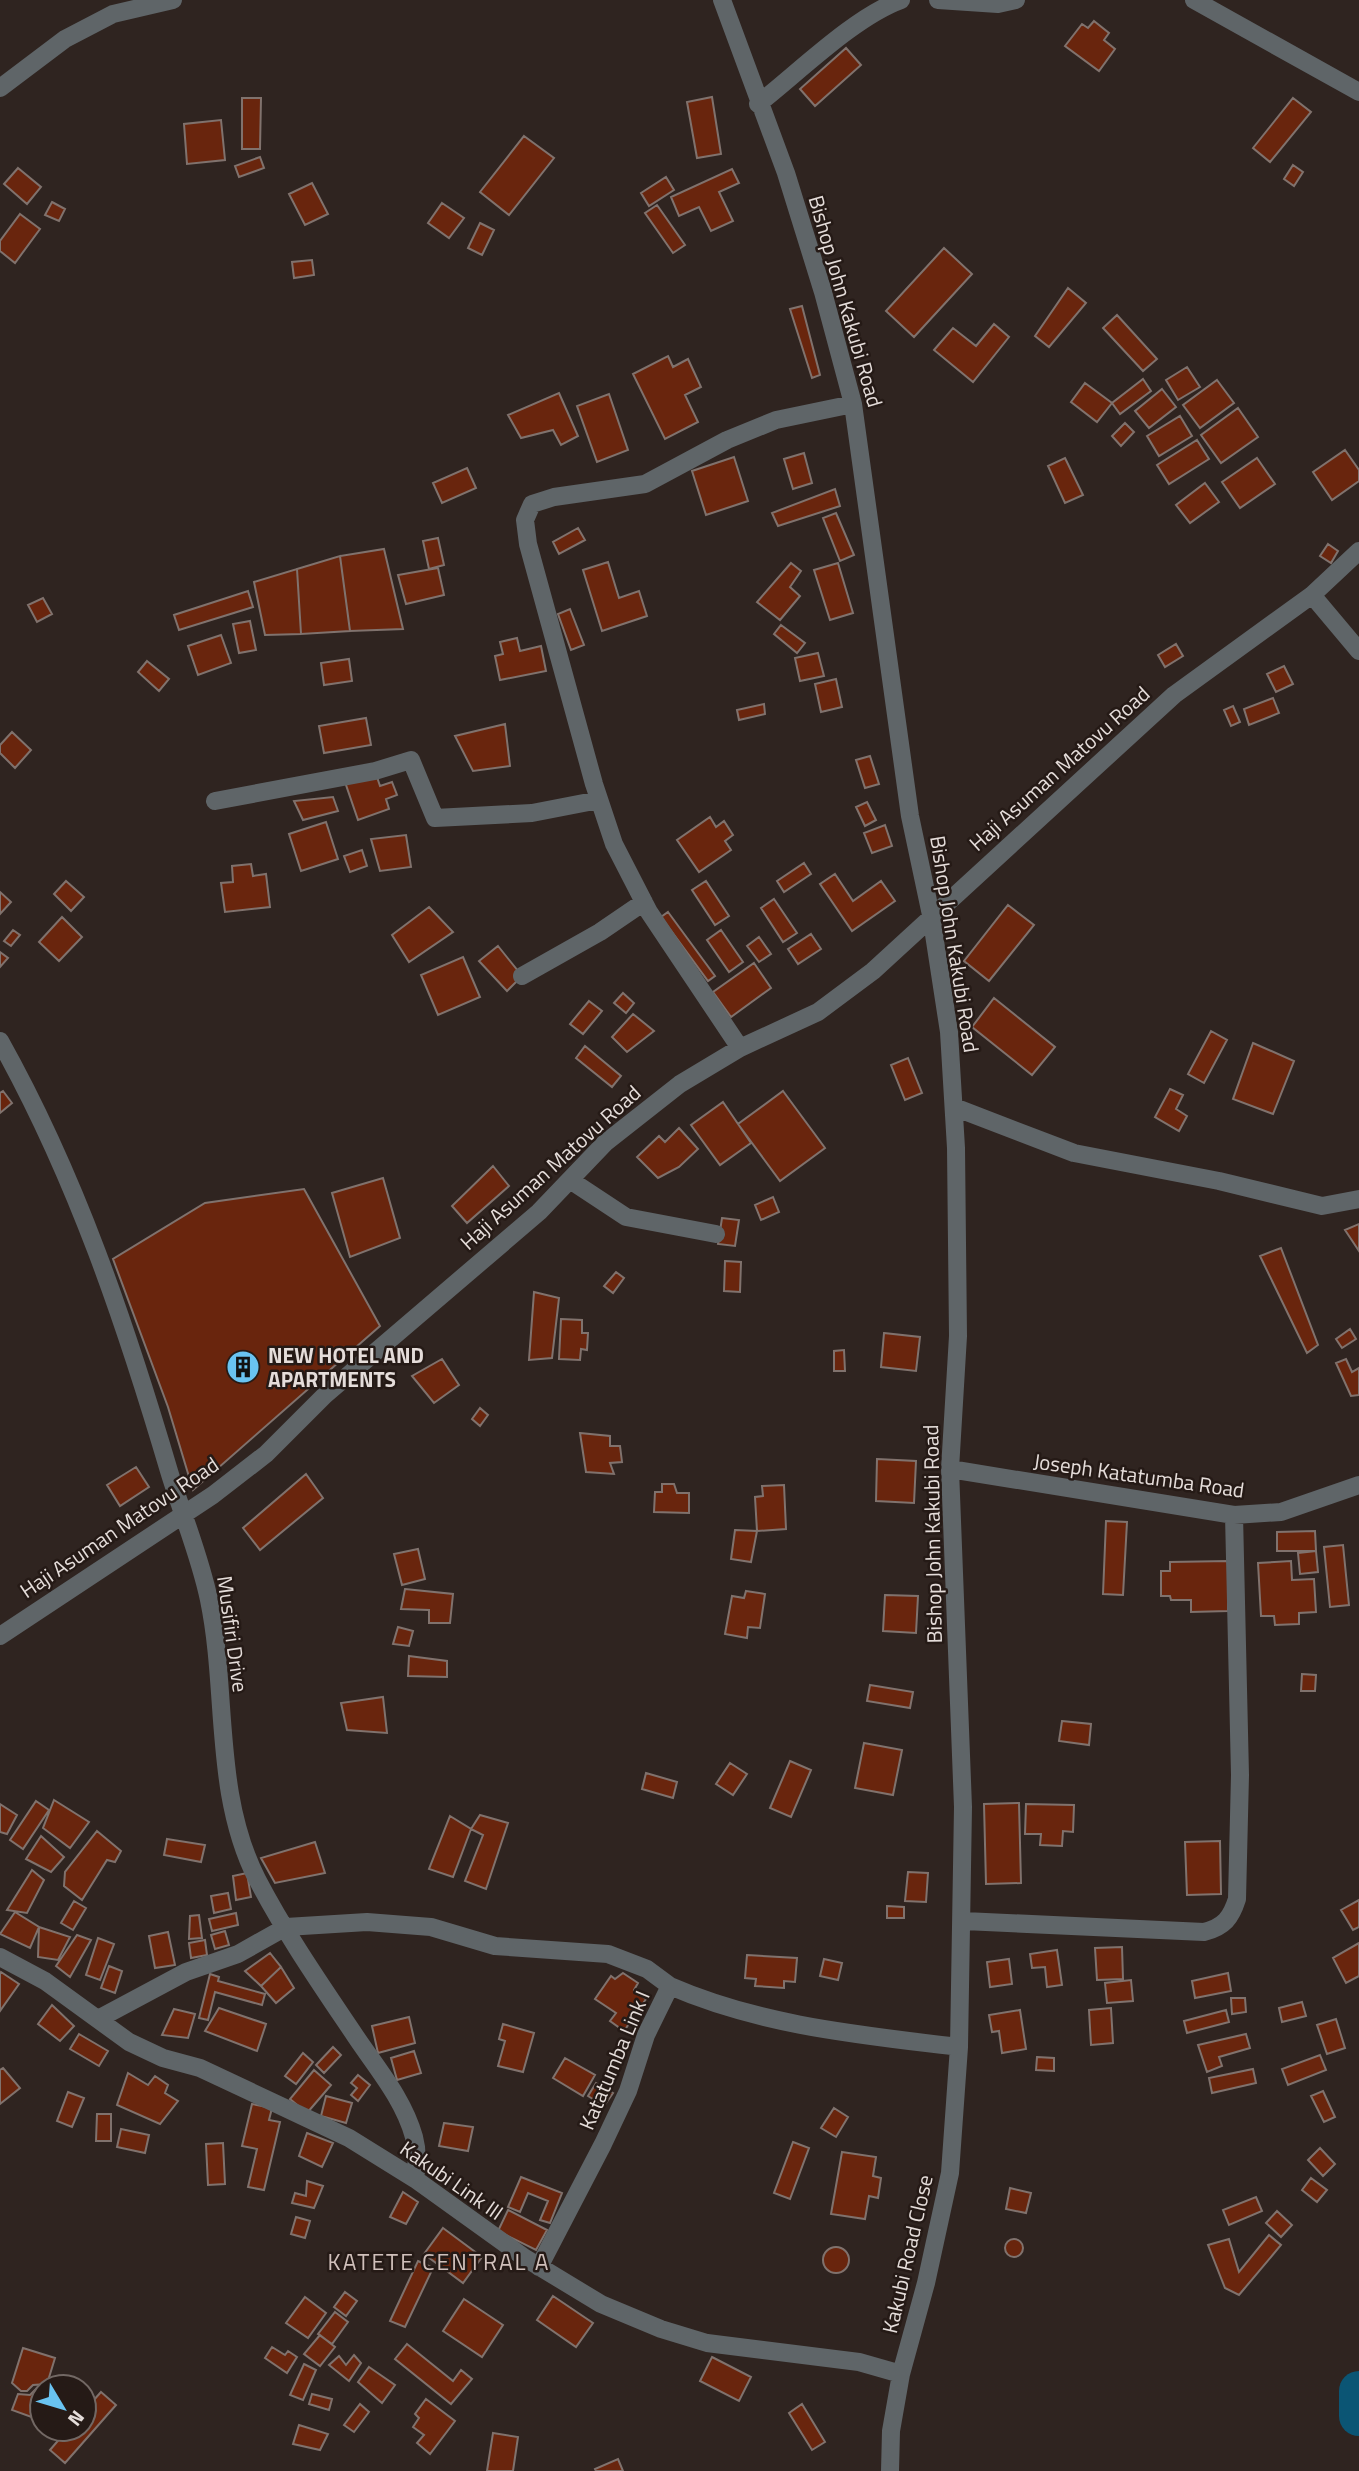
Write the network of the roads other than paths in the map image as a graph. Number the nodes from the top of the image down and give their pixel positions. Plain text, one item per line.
1 (173, 0) edge
2 (722, 0) edge
3 (901, 0) edge
4 (938, 0) edge
5 (1016, 0) edge
6 (1194, 0) edge
7 (0, 88) edge
8 (1359, 92) edge
9 (758, 104) junction
10 (853, 404) junction
11 (1359, 551) edge
12 (1312, 595) junction
13 (1359, 651) edge
14 (599, 800) junction
15 (215, 801) dead end
16 (644, 902) junction
17 (931, 915) junction
18 (522, 976) dead end
19 (0, 1041) edge
20 (740, 1048) junction
21 (954, 1107) junction
22 (570, 1180) junction
23 (1359, 1199) edge
24 (716, 1234) dead end
25 (950, 1469) junction
26 (1359, 1485) edge
27 (182, 1515) junction
28 (1234, 1515) junction
29 (0, 1636) edge
30 (964, 1921) junction
31 (286, 1927) junction
32 (0, 1957) edge
33 (670, 1986) junction
34 (100, 2018) junction
35 (959, 2047) junction
36 (415, 2179) junction
37 (539, 2267) junction
38 (901, 2374) junction
39 (890, 2471) edge

1 - 7 street
2 - 9 street, Bishop John Kakubi Road
3 - 9 street
4 - 5 street
6 - 8 street
9 - 10 street, Bishop John Kakubi Road
10 - 14 street
10 - 17 street, Bishop John Kakubi Road
11 - 12 street, Haji Asuman Matovu Road
12 - 13 street
12 - 17 street, Haji Asuman Matovu Road
14 - 15 street
14 - 16 street
16 - 18 street
16 - 20 street
17 - 20 street, Haji Asuman Matovu Road
17 - 21 street, Bishop John Kakubi Road
19 - 27 street, Musifiri Drive
20 - 22 street, Haji Asuman Matovu Road
21 - 23 street
21 - 25 street, Bishop John Kakubi Road
22 - 24 street
22 - 27 street, Haji Asuman Matovu Road
25 - 28 street, Joseph Katatumba Road
25 - 30 street, Bishop John Kakubi Road
26 - 28 street, Joseph Katatumba Road
27 - 29 street, Haji Asuman Matovu Road
27 - 31 street, Musifiri Drive
28 - 30 street
30 - 35 street, Bishop John Kakubi Road
31 - 33 street
31 - 34 street
31 - 36 street, Musifiri Drive
32 - 34 street, Kakubi Link III
33 - 35 street, Katatumba Link I
33 - 37 street, Katatumba Link I
34 - 36 street, Kakubi Link III
35 - 38 street, Kakubi Road Close
36 - 37 street, Kakubi Link III
37 - 38 street, Kakubi Link III
38 - 39 street, Kakubi Road Close

